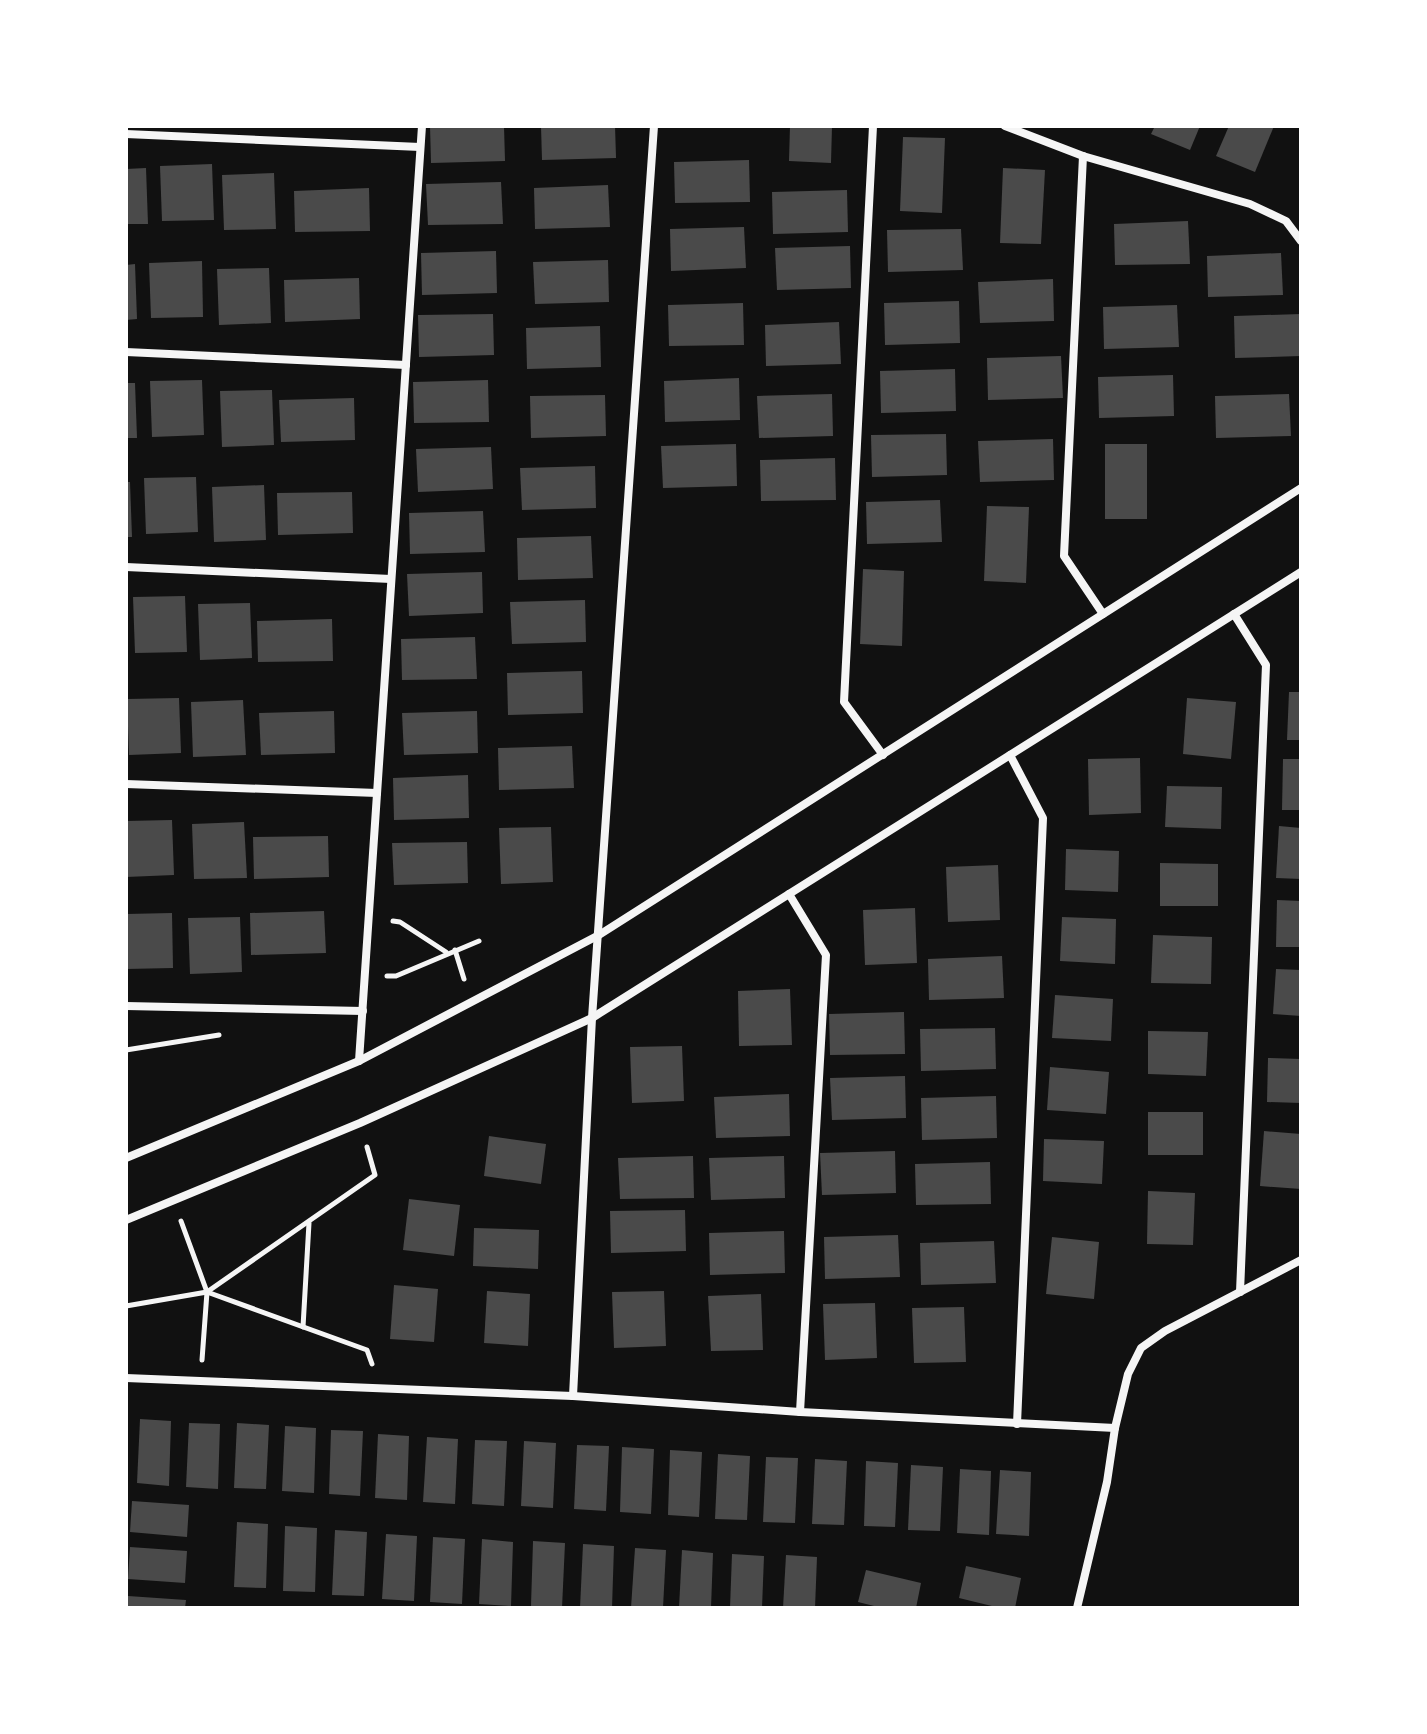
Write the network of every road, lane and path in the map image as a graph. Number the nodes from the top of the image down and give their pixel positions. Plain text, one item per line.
1 (422, 126) edge
2 (654, 126) edge
3 (873, 126) edge
4 (1005, 126) edge
5 (126, 134) edge
6 (420, 147) junction
7 (1083, 156) junction
8 (1301, 241) edge
9 (126, 352) edge
10 (406, 365) junction
11 (1301, 488) edge
12 (126, 567) edge
13 (1301, 572) edge
14 (391, 579) junction
15 (1103, 614) junction
16 (1234, 614) junction
17 (883, 755) junction
18 (1010, 755) junction
19 (126, 784) edge
20 (377, 793) junction
21 (789, 894) junction
22 (368, 919) junction
23 (599, 935) junction
24 (479, 941) dead end
25 (447, 953) junction
26 (365, 977) junction
27 (126, 1006) edge
28 (363, 1011) junction
29 (592, 1018) junction
30 (359, 1061) junction
31 (360, 1123) junction
32 (126, 1158) edge
33 (173, 1201) junction
34 (126, 1220) edge
35 (310, 1222) junction
36 (1301, 1260) edge
37 (207, 1292) junction
38 (1240, 1292) junction
39 (126, 1306) edge
40 (303, 1327) junction
41 (126, 1378) edge
42 (201, 1381) junction
43 (380, 1388) junction
44 (573, 1396) junction
45 (800, 1412) junction
46 (1017, 1424) junction
47 (1115, 1428) junction
48 (1077, 1608) edge

1 - 6 street
2 - 23 street
3 - 17 street
4 - 7 street
5 - 6 street
6 - 10 street
7 - 8 street
7 - 15 street
9 - 10 street
10 - 14 street
11 - 15 street
12 - 14 street
13 - 16 street
14 - 20 street
15 - 17 street
16 - 18 street
16 - 38 street
17 - 23 street
18 - 21 street
18 - 46 street
19 - 20 street
20 - 22 street
21 - 29 street
21 - 45 street
22 - 25 path
22 - 26 street
23 - 29 street
23 - 30 street
24 - 25 path
25 - 26 path
26 - 28 street
27 - 28 street
28 - 30 street
29 - 31 street
29 - 44 street
30 - 32 street
31 - 33 street
31 - 35 path
33 - 34 street
33 - 37 path
35 - 37 path
35 - 40 path
36 - 38 street
37 - 39 path
37 - 40 path
37 - 42 path
38 - 47 street
40 - 43 path
41 - 42 street
42 - 43 street
43 - 44 street
44 - 45 street
45 - 46 street
46 - 47 street
47 - 48 street

